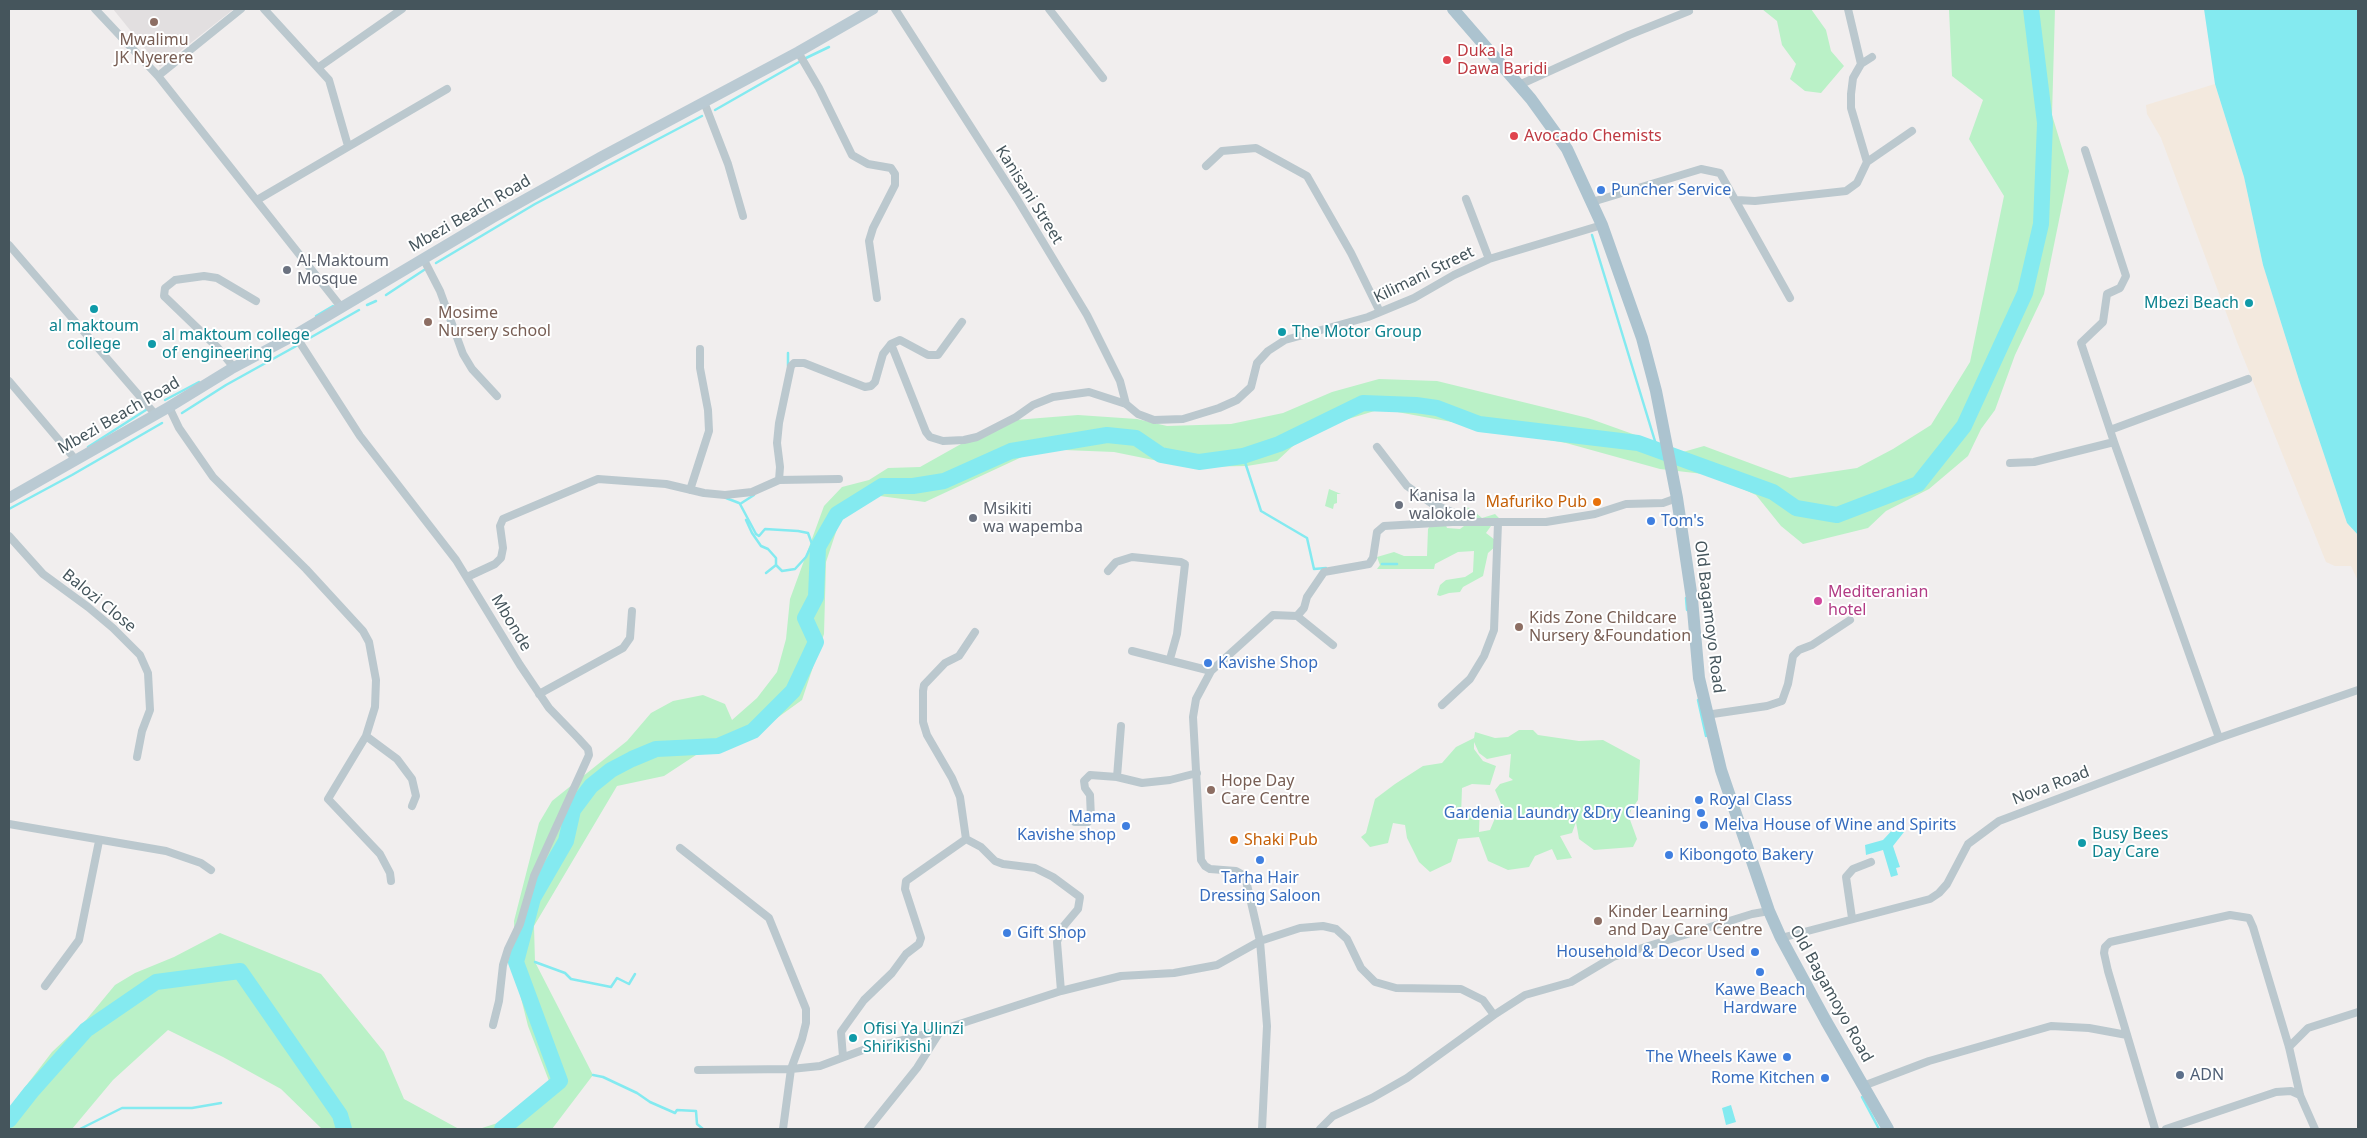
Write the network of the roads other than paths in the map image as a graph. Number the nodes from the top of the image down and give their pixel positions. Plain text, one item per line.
1 (95, 9) edge
2 (241, 9) edge
3 (264, 9) edge
4 (402, 9) edge
5 (873, 9) edge
6 (895, 9) edge
7 (1049, 9) edge
8 (1848, 9) edge
9 (1458, 10) edge
10 (1688, 11) dead end
11 (798, 52) junction
12 (1872, 57) dead end
13 (1861, 64) junction
14 (319, 67) junction
15 (158, 76) junction
16 (1103, 78) dead end
17 (1519, 85) junction
18 (447, 89) dead end
19 (704, 102) junction
20 (1912, 131) dead end
21 (348, 146) junction
22 (2084, 150) dead end
23 (1867, 162) junction
24 (1206, 166) dead end
25 (1466, 199) dead end
26 (258, 200) junction
27 (1737, 200) junction
28 (1592, 202) junction
29 (743, 216) dead end
30 (1602, 225) junction
31 (9, 245) edge
32 (1488, 259) junction
33 (424, 260) junction
34 (877, 298) dead end
35 (1790, 298) dead end
36 (256, 301) dead end
37 (341, 307) junction
38 (1380, 312) junction
39 (962, 322) dead end
40 (295, 335) junction
41 (891, 344) junction
42 (700, 349) dead end
43 (231, 368) junction
44 (2248, 378) dead end
45 (9, 381) edge
46 (497, 396) dead end
47 (1126, 404) junction
48 (169, 406) junction
49 (155, 414) junction
50 (2110, 430) junction
51 (2114, 442) junction
52 (1377, 447) dead end
53 (76, 459) junction
54 (2010, 463) dead end
55 (839, 479) dead end
56 (779, 480) junction
57 (690, 490) junction
58 (11, 493) edge
59 (1677, 498) junction
60 (1474, 522) junction
61 (1498, 523) junction
62 (9, 536) edge
63 (1108, 570) dead end
64 (467, 577) junction
65 (632, 612) dead end
66 (1297, 616) junction
67 (1850, 620) dead end
68 (974, 632) dead end
69 (1333, 644) dead end
70 (1132, 651) dead end
71 (1170, 659) junction
72 (1211, 671) junction
73 (2358, 690) edge
74 (539, 694) junction
75 (1442, 705) dead end
76 (1706, 716) junction
77 (1121, 726) dead end
78 (366, 736) junction
79 (2219, 738) junction
80 (137, 758) dead end
81 (1197, 773) junction
82 (1117, 777) junction
83 (412, 806) dead end
84 (1075, 822) dead end
85 (9, 824) edge
86 (966, 838) junction
87 (99, 841) junction
88 (680, 848) dead end
89 (1871, 862) dead end
90 (211, 870) dead end
91 (391, 882) dead end
92 (1769, 911) junction
93 (1852, 918) junction
94 (1781, 938) junction
95 (1260, 942) junction
96 (45, 986) dead end
97 (1061, 991) junction
98 (2358, 1012) edge
99 (1494, 1014) junction
100 (493, 1025) dead end
101 (941, 1030) junction
102 (2127, 1034) junction
103 (2289, 1047) junction
104 (843, 1057) junction
105 (791, 1069) junction
106 (698, 1070) dead end
107 (1863, 1086) junction
108 (2300, 1095) junction
109 (783, 1129) edge
110 (868, 1129) edge
111 (1262, 1129) edge
112 (1320, 1129) edge
113 (1888, 1129) edge
114 (2155, 1129) edge
115 (2166, 1129) edge
116 (2315, 1129) edge

1 - 15 street
2 - 15 street
3 - 14 street
4 - 14 street
5 - 11 main road, Mbezi Beach Road
6 - 47 street, Kanisani Street
7 - 16 street
8 - 13 street
9 - 17 main road, Old Bagamoyo Road
10 - 17 street
11 - 19 main road, Mbezi Beach Road
11 - 34 street
12 - 13 street
13 - 23 street
14 - 21 street
15 - 26 street
17 - 28 main road, Old Bagamoyo Road
18 - 21 street
19 - 29 street
19 - 33 main road, Mbezi Beach Road
20 - 23 street
21 - 26 street
22 - 50 street
23 - 27 street
24 - 38 street
25 - 32 street
26 - 37 street
27 - 28 street
27 - 35 street
28 - 30 main road, Old Bagamoyo Road
30 - 32 street, Kilimani Street
30 - 59 main road, Old Bagamoyo Road
31 - 49 street
32 - 38 street, Kilimani Street
33 - 37 main road, Mbezi Beach Road
33 - 46 street
36 - 43 street
37 - 40 main road, Mbezi Beach Road
38 - 47 street, Kilimani Street
39 - 41 street
40 - 43 main road, Mbezi Beach Road
40 - 64 street, Mbonde
41 - 47 street, Kilimani Street
41 - 56 street
42 - 57 street
43 - 48 main road, Mbezi Beach Road
44 - 50 street
45 - 53 street
48 - 49 main road, Mbezi Beach Road
48 - 78 street
49 - 53 main road, Mbezi Beach Road
50 - 51 street
51 - 54 street
51 - 79 street
52 - 60 street
53 - 58 main road, Mbezi Beach Road
55 - 56 street
56 - 57 street
57 - 64 street
59 - 61 street
59 - 76 main road, Old Bagamoyo Road
60 - 61 street
60 - 66 street
61 - 75 street
62 - 80 street, Balozi Close
63 - 71 street
64 - 74 street, Mbonde
65 - 74 street
66 - 69 street
66 - 72 street
67 - 76 street
68 - 86 street
70 - 71 street
71 - 72 street
72 - 81 street
73 - 79 street, Nova Road
74 - 100 street, Mbonde
76 - 92 main road, Old Bagamoyo Road
77 - 82 street
78 - 83 street
78 - 91 street
79 - 93 street, Nova Road
81 - 82 street
81 - 95 street
82 - 84 street
85 - 87 street
86 - 97 street
86 - 104 street
87 - 90 street
87 - 96 street
88 - 105 street
89 - 93 street
92 - 94 main road, Old Bagamoyo Road
92 - 99 street
93 - 94 street, Nova Road
94 - 107 main road, Old Bagamoyo Road
95 - 97 street
95 - 99 street
95 - 111 street
97 - 101 street
98 - 103 street
99 - 112 street
101 - 104 street
101 - 110 street
102 - 103 street
102 - 107 street
102 - 114 street
103 - 108 street
104 - 105 street
105 - 106 street
105 - 109 street
107 - 113 main road, Old Bagamoyo Road
108 - 115 street
108 - 116 street

